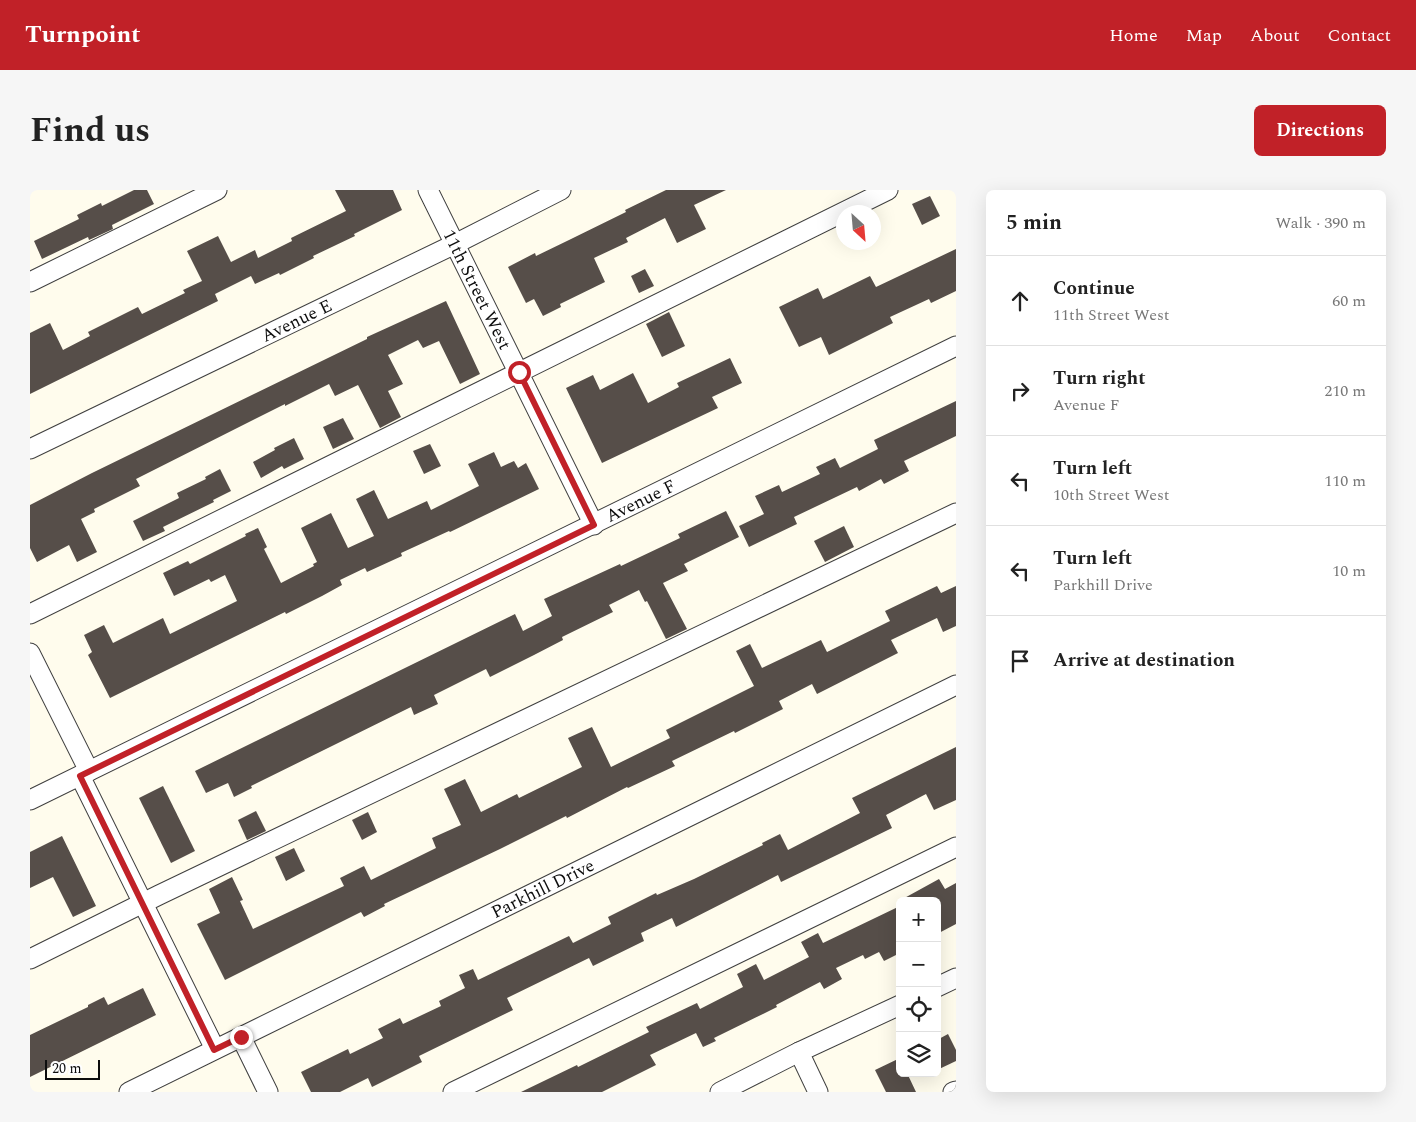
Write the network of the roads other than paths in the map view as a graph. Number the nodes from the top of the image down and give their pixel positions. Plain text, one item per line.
1 (217, 190) edge
2 (428, 190) edge
3 (561, 190) edge
4 (888, 190) edge
5 (455, 244) junction
6 (30, 282) edge
7 (956, 346) edge
8 (519, 372) junction
9 (30, 449) edge
10 (956, 513) edge
11 (594, 525) junction
12 (30, 614) edge
13 (30, 653) edge
14 (956, 685) edge
15 (84, 774) junction
16 (30, 800) edge
17 (956, 847) edge
18 (143, 903) junction
19 (30, 959) edge
20 (956, 978) edge
21 (941, 985) edge
22 (896, 1007) edge
23 (241, 1037) junction
24 (214, 1050) junction
25 (799, 1052) junction
26 (129, 1092) edge
27 (268, 1092) edge
28 (453, 1092) edge
29 (720, 1092) edge
30 (818, 1092) edge

1 - 6 street
2 - 5 street, 11th Street West
3 - 5 street, Avenue E
4 - 8 street
5 - 8 street, 11th Street West
5 - 9 street, Avenue E
7 - 11 street, Avenue F
8 - 11 street, 11th Street West
8 - 12 street
10 - 18 street
11 - 15 street, Avenue F
13 - 15 street
14 - 23 street, Parkhill Drive
15 - 16 street, Avenue F
15 - 18 street
17 - 28 street
18 - 19 street
18 - 24 street
20 - 21 street
22 - 25 street
23 - 24 street, Parkhill Drive
23 - 27 street
24 - 26 street, Parkhill Drive
25 - 29 street
25 - 30 street

